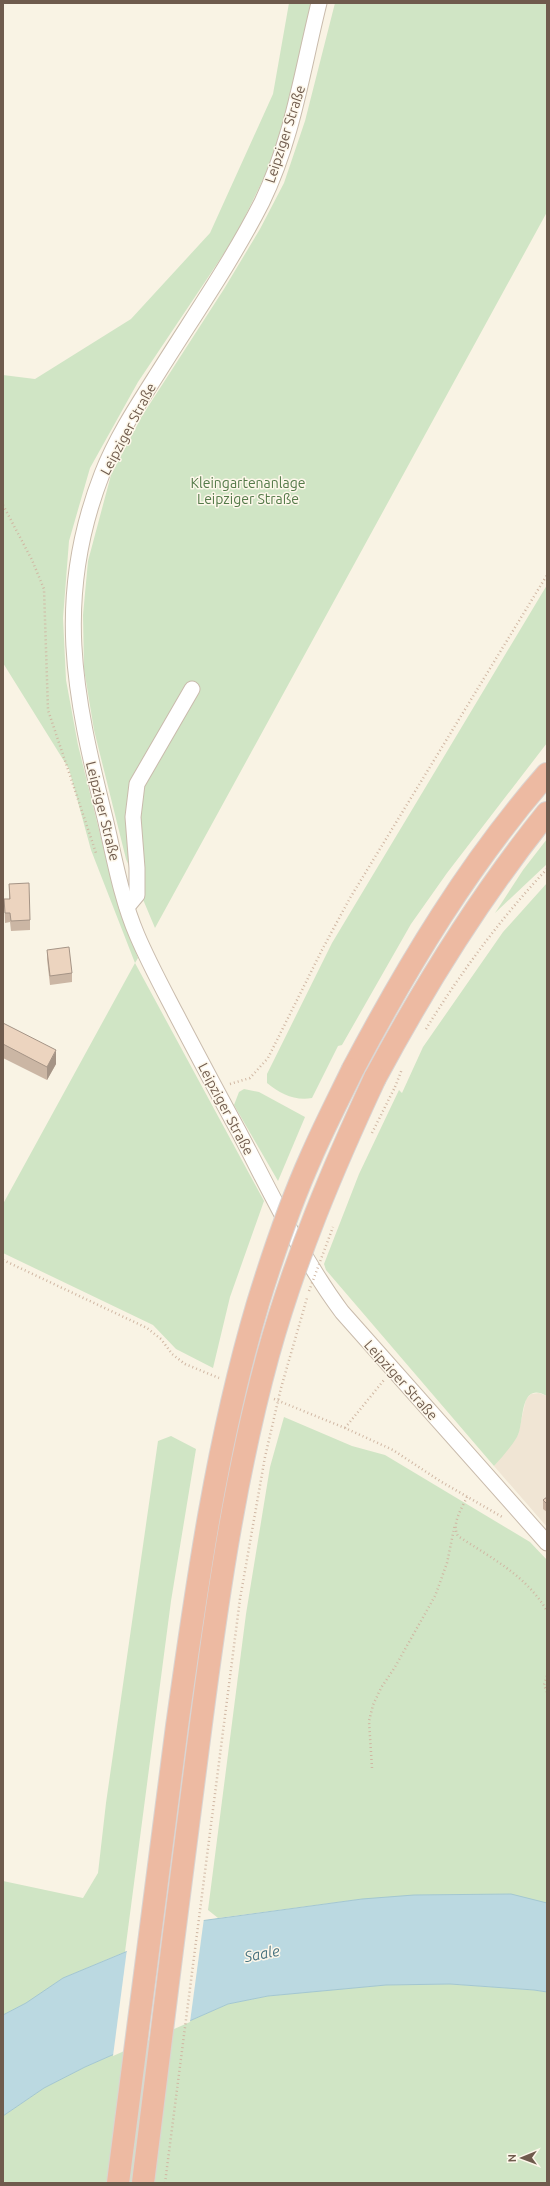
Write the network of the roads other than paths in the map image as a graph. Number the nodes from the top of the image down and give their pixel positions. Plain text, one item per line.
1 (319, 3) edge
2 (192, 690) dead end
3 (547, 756) edge
4 (541, 781) edge
5 (547, 813) edge
6 (127, 907) junction
7 (547, 1543) edge
8 (118, 2183) edge
9 (143, 2183) edge

1 - 6 street, Leipziger Straße
2 - 6 street
3 - 4 highway
4 - 8 highway, bridge
5 - 9 highway, bridge
6 - 7 street, Leipziger Straße

